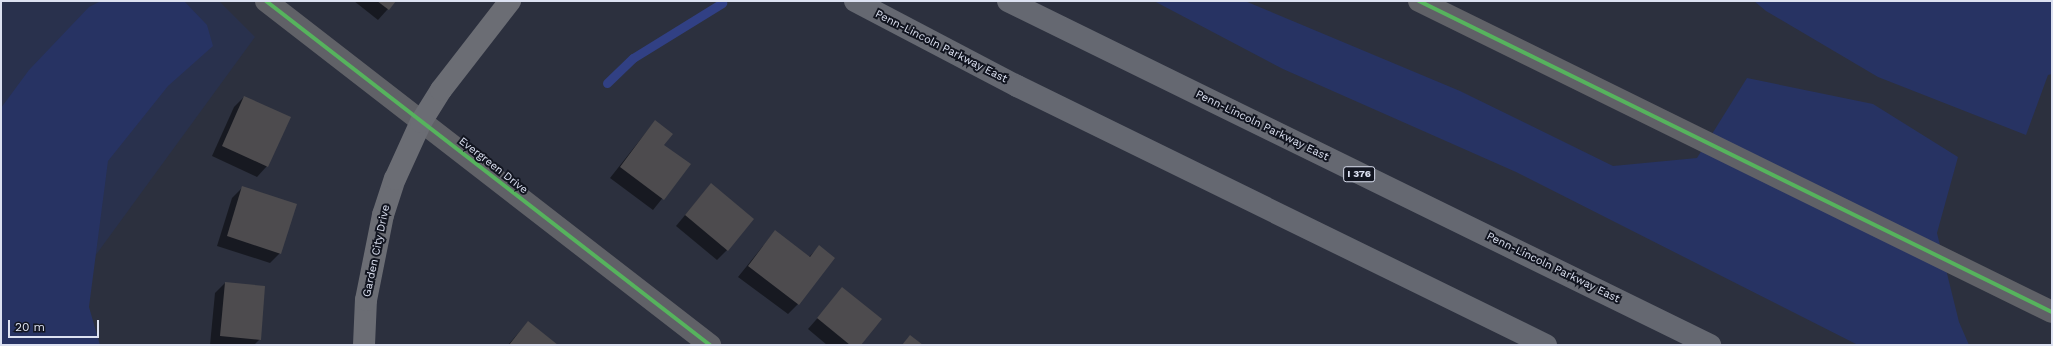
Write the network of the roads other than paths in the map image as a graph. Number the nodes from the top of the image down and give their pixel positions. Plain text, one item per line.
1 (266, 1) edge
2 (510, 1) edge
3 (854, 1) edge
4 (1008, 1) edge
5 (1419, 1) edge
6 (421, 122) junction
7 (2052, 312) edge
8 (364, 345) edge
9 (710, 345) edge
10 (1546, 345) edge
11 (1710, 345) edge

1 - 6 street, Evergreen Drive
2 - 6 street, Garden City Drive
3 - 10 highway, Penn-Lincoln Parkway East
4 - 11 highway, Penn-Lincoln Parkway East / I 376
5 - 7 street
6 - 8 street, Garden City Drive
6 - 9 street, Evergreen Drive

